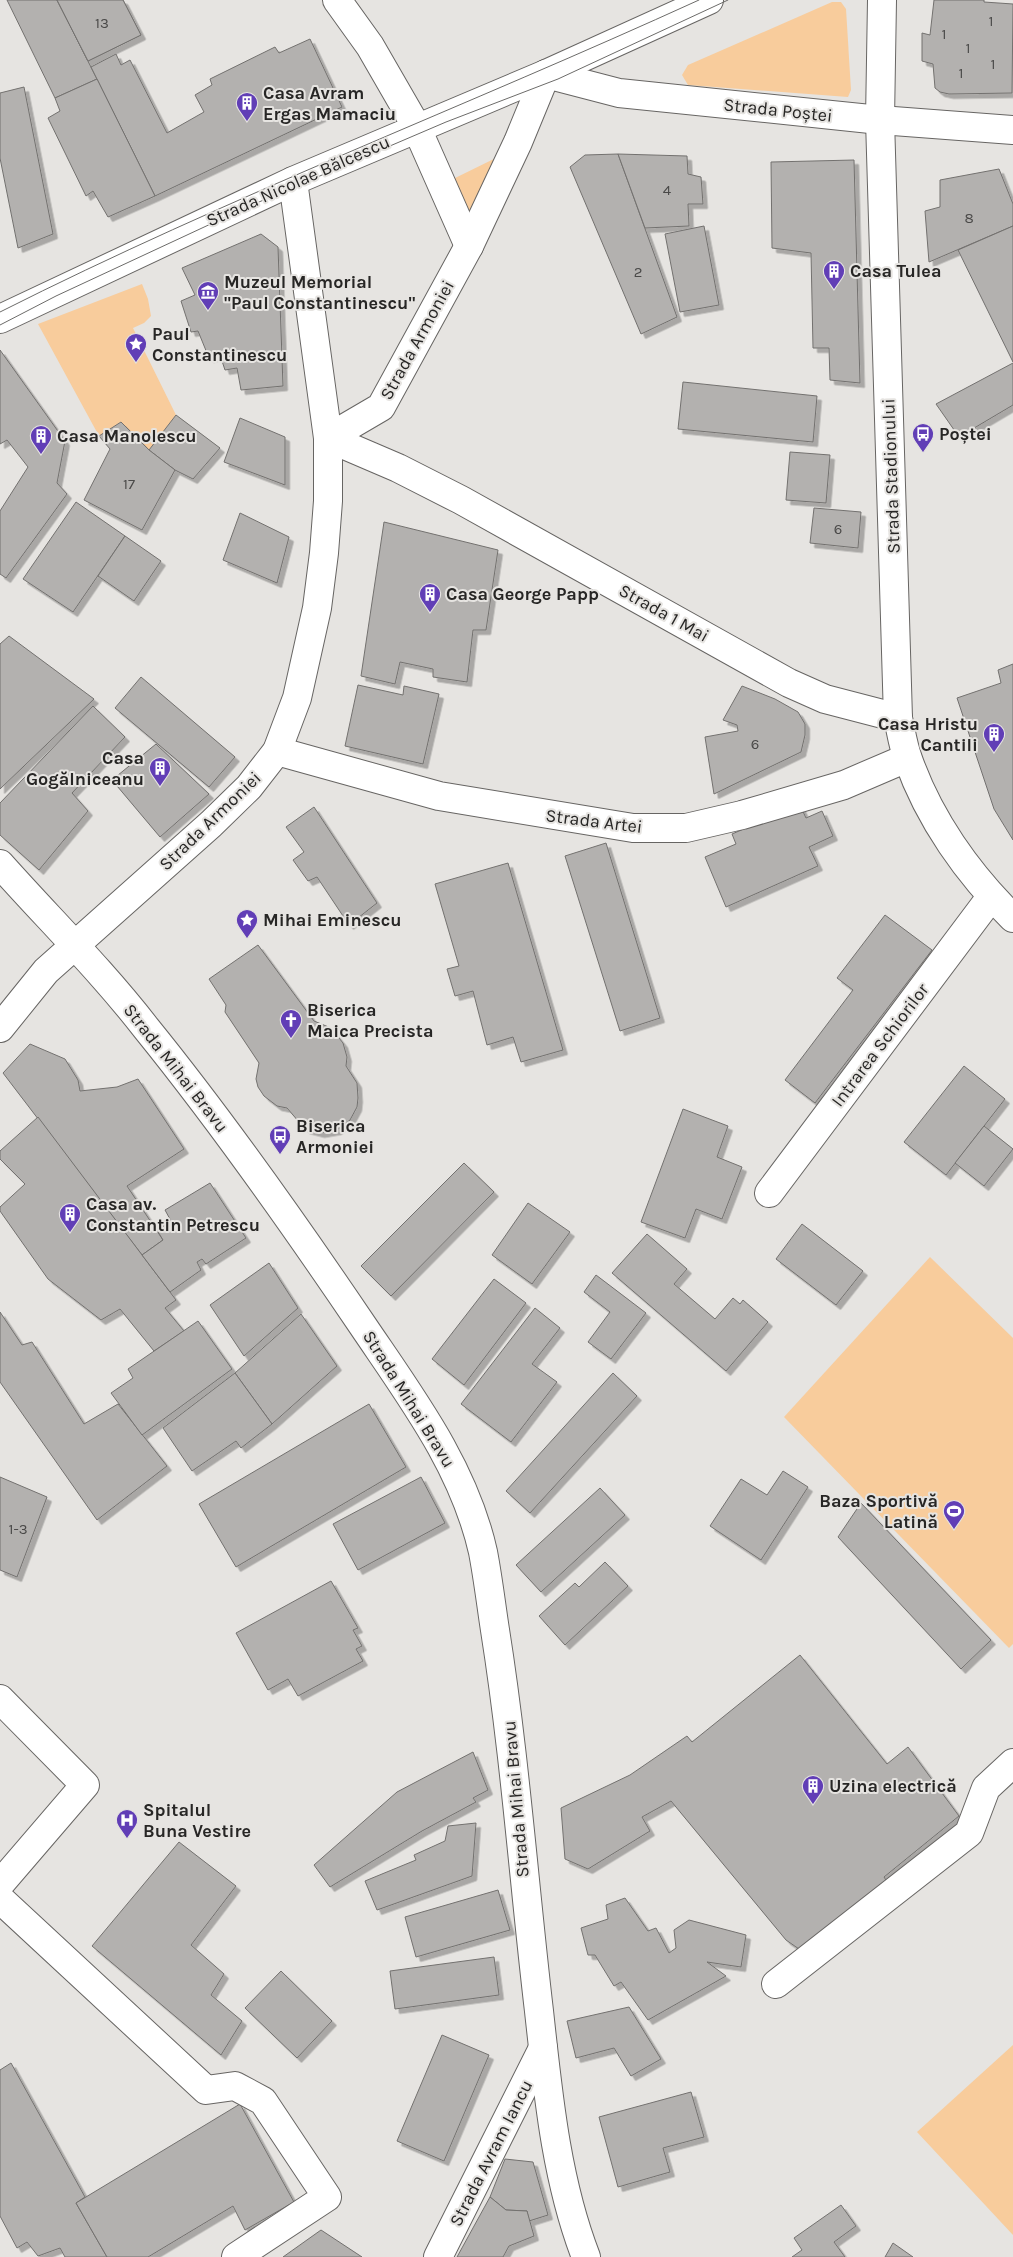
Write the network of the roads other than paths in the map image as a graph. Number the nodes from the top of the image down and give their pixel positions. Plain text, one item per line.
1 (338, 0) edge
2 (709, 0) edge
3 (882, 0) edge
4 (546, 74) junction
5 (880, 120) junction
6 (417, 129) junction
7 (1013, 130) edge
8 (293, 181) junction
9 (469, 246) junction
10 (0, 318) edge
11 (328, 438) junction
12 (898, 718) junction
13 (277, 752) junction
14 (907, 758) junction
15 (0, 864) edge
16 (991, 897) junction
17 (1013, 918) edge
18 (77, 945) junction
19 (0, 1028) edge
20 (769, 1193) dead end
21 (0, 1699) edge
22 (1013, 1763) edge
23 (0, 1884) edge
24 (0, 1899) edge
25 (776, 1984) dead end
26 (543, 2048) junction
27 (236, 2257) edge
28 (438, 2257) edge
29 (586, 2257) edge

1 - 6 street
2 - 4 street, Strada Nicolae Bălcescu
3 - 5 street, Strada Stadionului
4 - 5 street, Strada Poștei
4 - 6 street, Strada Nicolae Bălcescu
4 - 9 street, Strada Armoniei
5 - 7 street, Strada Poștei
5 - 12 street, Strada Stadionului
6 - 8 street, Strada Nicolae Bălcescu
6 - 9 street
8 - 10 street, Strada Nicolae Bălcescu
8 - 11 street, Strada Armoniei
9 - 11 street, Strada Armoniei
11 - 12 street, Strada 1 Mai
11 - 13 street, Strada Armoniei
12 - 14 street, Strada Stadionului
13 - 14 street, Strada Artei
13 - 18 street, Strada Armoniei
14 - 16 street, Strada Stadionului
15 - 18 street, Strada Mihai Bravu
16 - 17 street, Strada Stadionului
16 - 20 street, Intrarea Schiorilor
18 - 19 street, Strada Armoniei
18 - 26 street, Strada Mihai Bravu
21 - 23 street
22 - 25 street
24 - 27 street
26 - 28 street, Strada Avram Iancu
26 - 29 street, Strada Mihai Bravu

